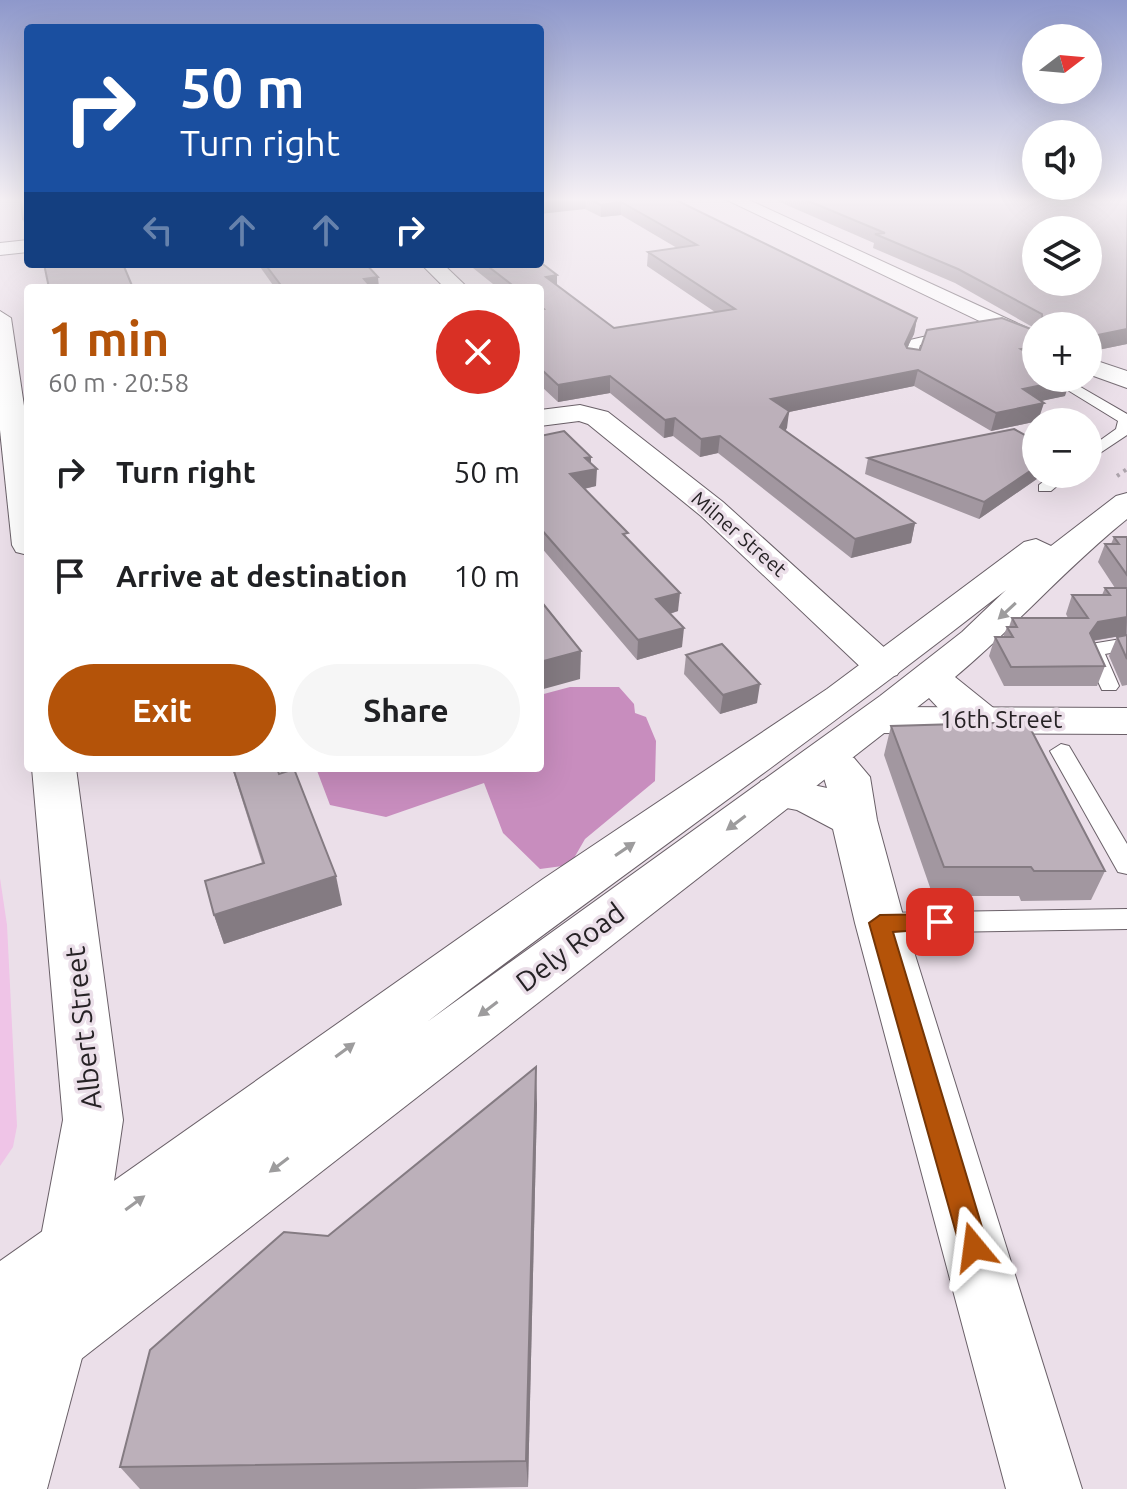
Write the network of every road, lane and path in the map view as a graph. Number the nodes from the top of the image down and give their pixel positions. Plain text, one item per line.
1 (437, 269) edge
2 (883, 269) edge
3 (453, 284) edge
4 (0, 318) edge
5 (1001, 325) junction
6 (1022, 335) edge
7 (910, 361) edge
8 (1102, 370) edge
9 (1127, 380) edge
10 (1079, 392) edge
11 (544, 418) edge
12 (1102, 446) edge
13 (1127, 480) edge
14 (1127, 503) edge
15 (24, 504) edge
16 (1127, 644) edge
17 (883, 667) junction
18 (931, 676) junction
19 (1120, 715) edge
20 (875, 720) junction
21 (981, 720) junction
22 (1061, 751) dead end
23 (54, 772) edge
24 (775, 777) junction
25 (1127, 865) edge
26 (1127, 919) edge
27 (880, 923) junction
28 (72, 1249) junction
29 (27, 1318) edge
30 (0, 1376) edge
31 (9, 1489) edge
32 (1044, 1489) edge

1 - 3 street
2 - 5 street
4 - 15 street
5 - 6 street
5 - 7 lane
8 - 9 street
10 - 12 lane
11 - 17 street, Milner Street
13 - 17 main road, Dely Road
14 -> 18 main road, Dely Road
16 - 19 lane
17 - 24 main road, Dely Road
18 - 20 main road, Dely Road
18 - 21 main road
19 - 21 street, 16th Street
20 - 21 street, 16th Street
20 - 24 main road, Dely Road
20 - 24 main road
22 - 25 lane
23 - 28 street, Albert Street
24 - 27 street
28 -> 24 main road, Dely Road
24 -> 29 main road, Dely Road
26 - 27 lane
27 - 32 street
28 - 29 main road, Dely Road
29 - 30 main road, Dely Road
29 - 31 street

